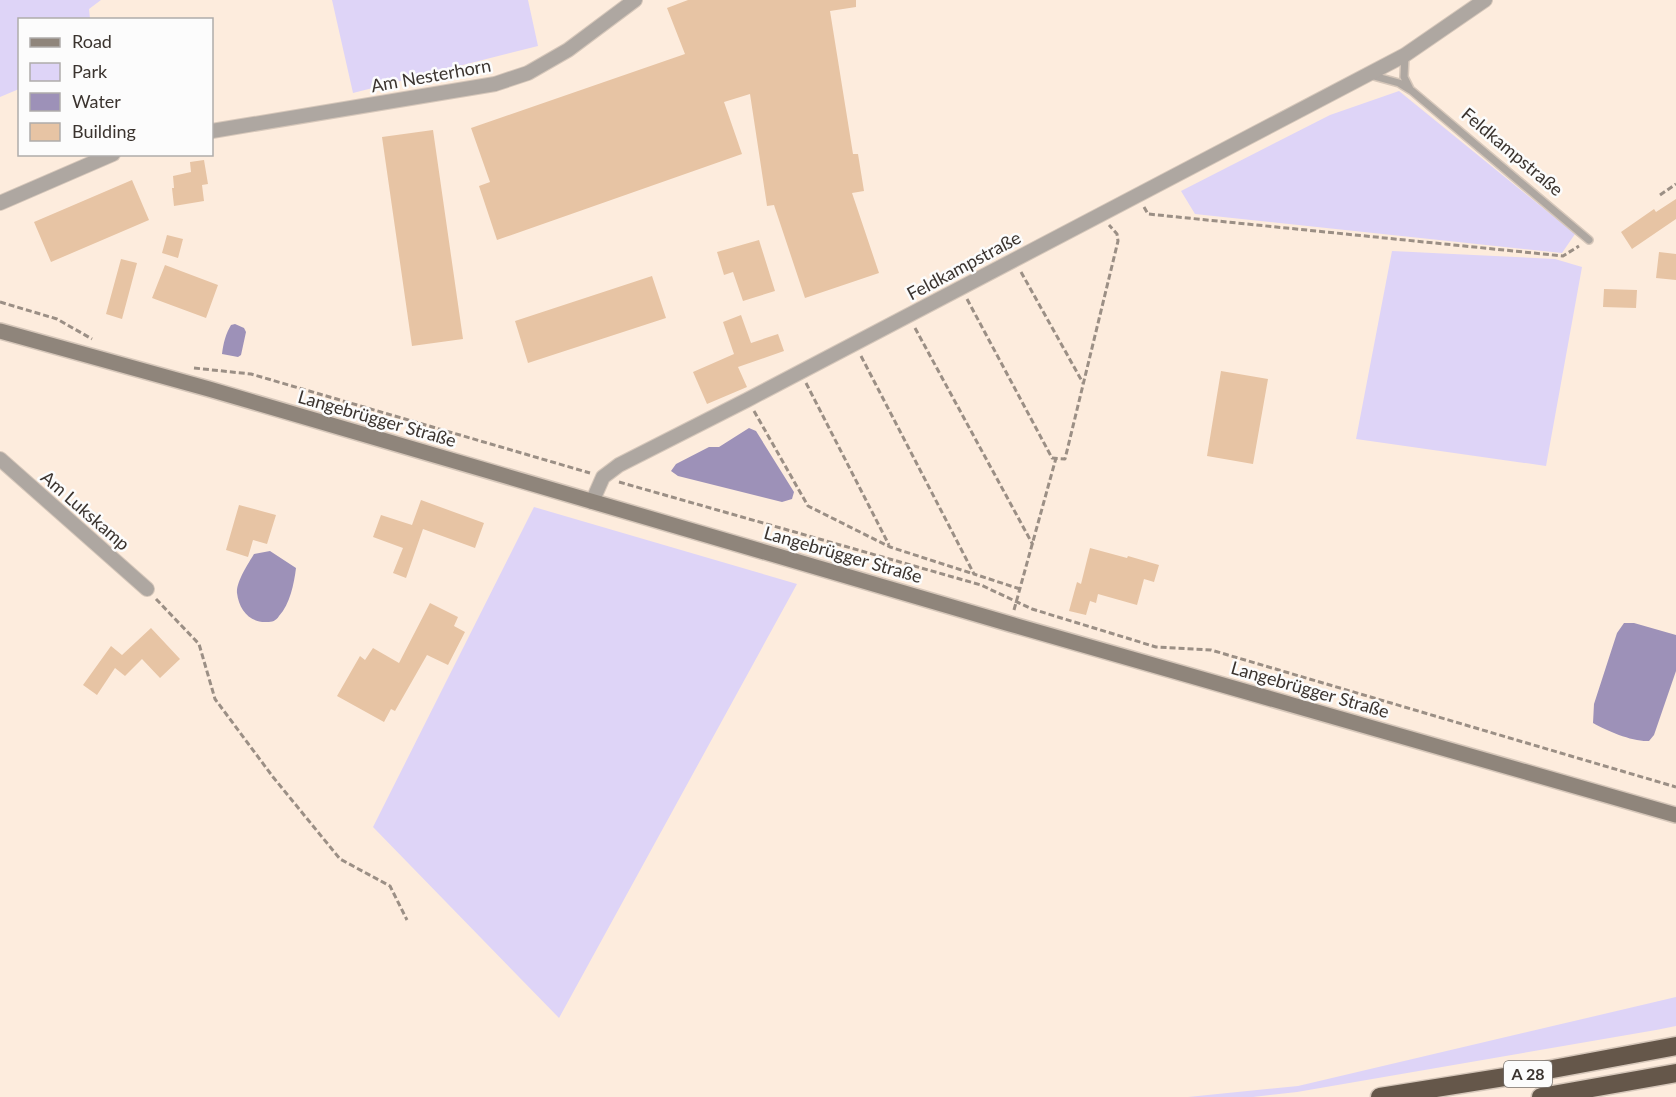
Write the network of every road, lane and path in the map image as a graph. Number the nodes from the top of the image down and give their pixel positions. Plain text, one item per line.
1 (635, 0) edge
2 (1485, 0) edge
3 (1405, 55) junction
4 (1368, 74) junction
5 (1412, 91) junction
6 (213, 131) edge
7 (107, 156) edge
8 (1676, 184) edge
9 (1138, 195) junction
10 (1660, 195) dead end
11 (0, 203) edge
12 (1099, 216) junction
13 (1590, 240) joint
14 (1013, 261) junction
15 (961, 288) junction
16 (0, 302) edge
17 (908, 316) junction
18 (0, 331) edge
19 (93, 340) dead end
20 (854, 344) junction
21 (192, 368) dead end
22 (801, 372) junction
23 (1083, 383) junction
24 (747, 400) junction
25 (1056, 458) junction
26 (0, 459) edge
27 (603, 477) junction
28 (592, 502) junction
29 (1033, 545) junction
30 (890, 547) junction
31 (974, 574) junction
32 (147, 589) joint
33 (1020, 589) junction
34 (1017, 602) junction
35 (1010, 624) junction
36 (1676, 787) edge
37 (1676, 815) edge
38 (407, 920) dead end
39 (1676, 1046) edge
40 (1676, 1072) edge
41 (1380, 1097) edge
42 (1541, 1097) edge

1 - 6 street, Am Nesterhorn
2 - 3 street, Feldkampstraße
3 - 4 street, Feldkampstraße
3 - 5 lane
4 - 5 lane, Feldkampstraße
4 - 9 street, Feldkampstraße
5 - 13 lane, Feldkampstraße
7 - 11 street
8 - 10 path
9 - 12 street, Feldkampstraße
9 - 13 path
12 - 14 street, Feldkampstraße
12 - 23 path
14 - 15 street, Feldkampstraße
14 - 23 path
15 - 17 street, Feldkampstraße
15 - 25 path
16 - 19 path
17 - 20 street, Feldkampstraße
17 - 29 path
18 - 28 street, Langebrügger Straße
20 - 22 street, Feldkampstraße
20 - 31 path
21 - 27 path
22 - 24 street, Feldkampstraße
22 - 30 path
23 - 25 path
24 - 27 street, Feldkampstraße
24 - 30 path
25 - 29 path
26 - 32 street, Am Lukskamp
27 - 28 street
27 - 34 path
28 - 35 street, Langebrügger Straße
29 - 33 path
30 - 31 path
31 - 33 path
32 - 38 path
33 - 34 path
34 - 35 path
34 - 36 path
35 - 37 street, Langebrügger Straße
39 - 41 highway, A 28
40 - 42 highway, A 28

